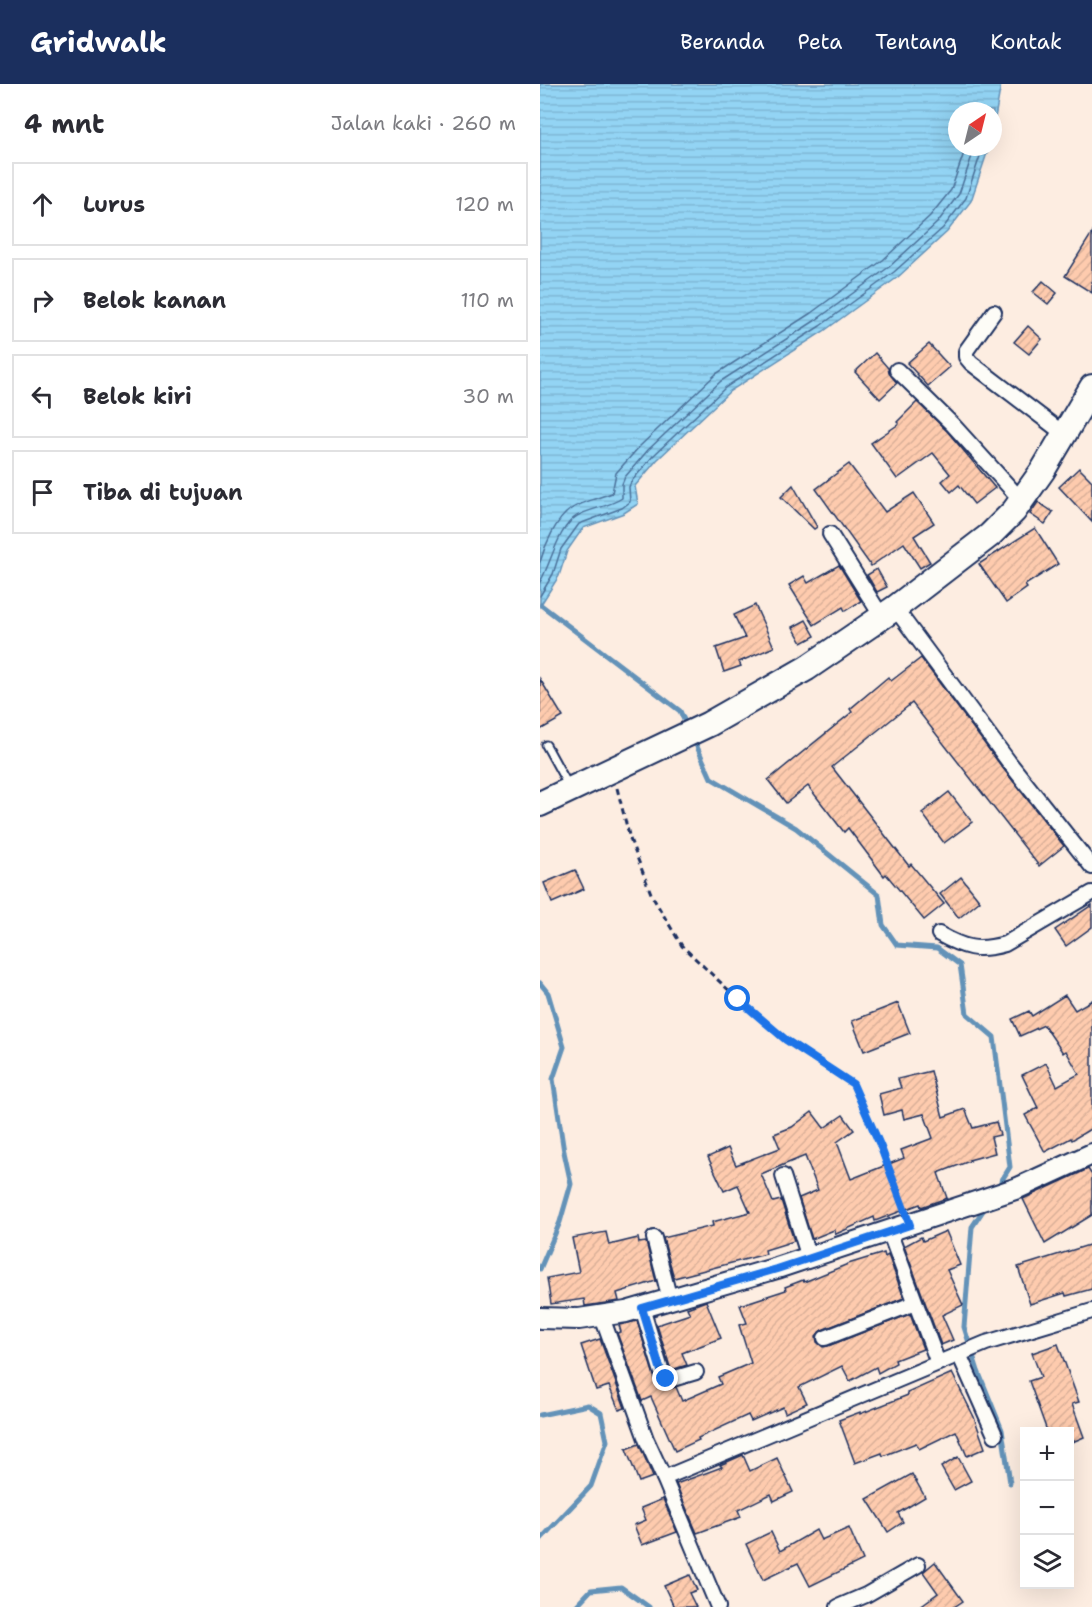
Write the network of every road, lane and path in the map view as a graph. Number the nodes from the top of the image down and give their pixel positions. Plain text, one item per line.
1 (994, 312) dead end
2 (897, 370) dead end
3 (1092, 387) edge
4 (1064, 434) junction
5 (1022, 501) junction
6 (830, 534) dead end
7 (889, 612) junction
8 (546, 745) dead end
9 (607, 772) junction
10 (570, 790) junction
11 (540, 804) edge
12 (1092, 867) edge
13 (1092, 893) edge
14 (939, 934) dead end
15 (1092, 1154) edge
16 (783, 1176) dead end
17 (910, 1225) junction
18 (889, 1231) junction
19 (654, 1238) dead end
20 (809, 1258) junction
21 (670, 1300) junction
22 (915, 1303) junction
23 (642, 1308) junction
24 (1092, 1311) edge
25 (602, 1317) junction
26 (542, 1318) edge
27 (825, 1338) dead end
28 (963, 1353) junction
29 (938, 1363) junction
30 (696, 1372) dead end
31 (995, 1435) dead end
32 (664, 1478) junction
33 (918, 1565) dead end
34 (718, 1607) edge
35 (838, 1607) edge

1 - 4 street
2 - 5 street
3 - 4 highway
4 - 5 highway
5 - 7 highway
6 - 7 street
7 - 9 highway
7 - 12 street
8 - 10 lane
9 - 10 highway
9 - 17 path
10 - 11 highway
13 - 14 street
15 - 17 street
16 - 20 street
17 - 18 street
18 - 20 street
18 - 22 street
19 - 21 street
20 - 21 street
21 - 23 street
22 - 27 street
22 - 29 street
23 - 25 street
23 - 30 street
24 - 28 street
25 - 26 street
25 - 32 street
28 - 29 street
28 - 31 street
29 - 32 street
32 - 34 street
33 - 35 street

